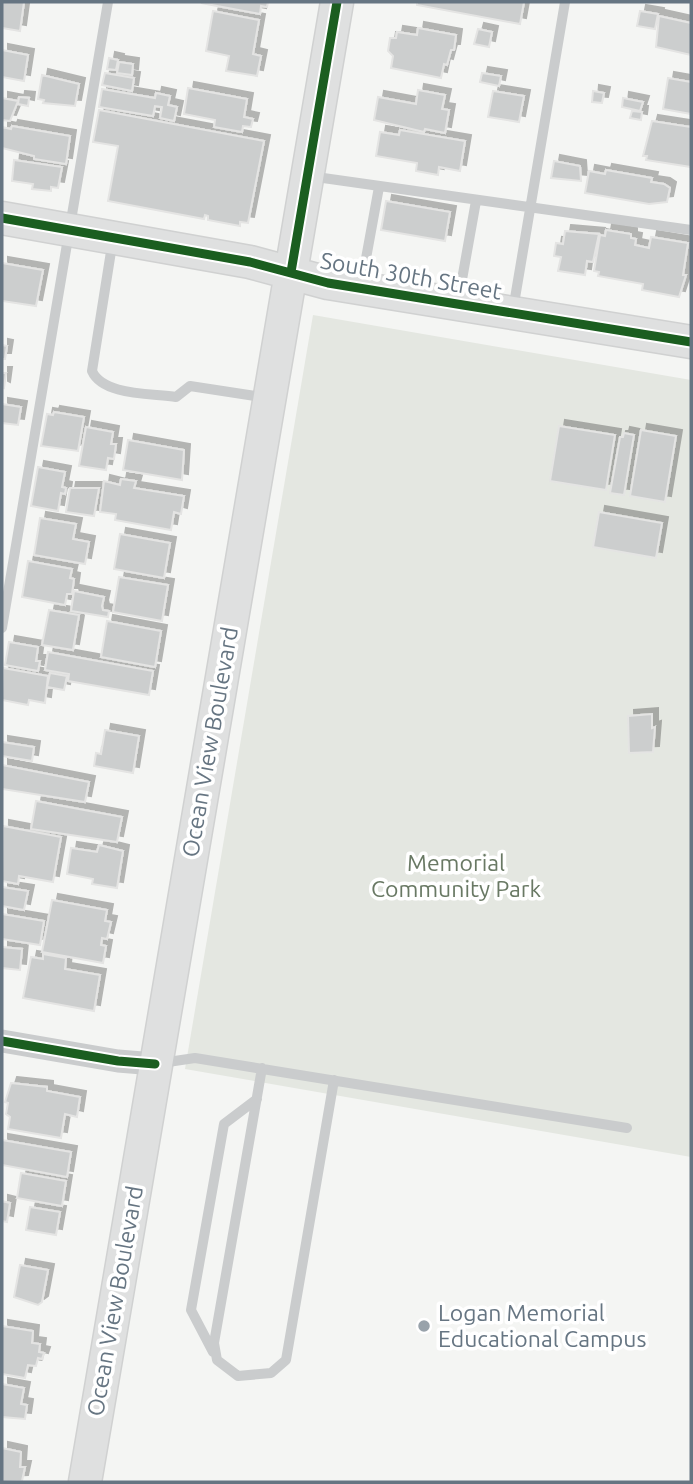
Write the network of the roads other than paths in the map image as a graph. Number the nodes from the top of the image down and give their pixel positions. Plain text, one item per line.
1 (108, 2) edge
2 (337, 2) edge
3 (565, 2) edge
4 (307, 176) junction
5 (379, 187) junction
6 (476, 201) junction
7 (530, 209) junction
8 (2, 218) edge
9 (70, 229) junction
10 (691, 230) edge
11 (114, 236) junction
12 (291, 272) junction
13 (360, 289) junction
14 (458, 304) junction
15 (512, 314) junction
16 (691, 342) edge
17 (269, 398) junction
18 (2, 628) edge
19 (2, 1041) edge
20 (155, 1064) junction
21 (262, 1068) junction
22 (334, 1080) junction
23 (257, 1099) junction
24 (627, 1128) dead end
25 (217, 1360) junction
26 (85, 1482) edge

1 - 9 lane
2 - 4 main road, Ocean View Boulevard
3 - 7 lane
4 - 5 lane
4 - 12 main road, Ocean View Boulevard
5 - 6 lane
5 - 13 lane
6 - 7 lane
6 - 14 lane
7 - 10 lane
7 - 15 lane
8 - 9 main road, South 30th Street
9 - 11 main road, South 30th Street
9 - 18 lane
11 - 12 main road, South 30th Street
11 - 17 lane
12 - 13 main road, South 30th Street
12 - 17 main road, Ocean View Boulevard
13 - 14 main road, South 30th Street
14 - 15 main road, South 30th Street
15 - 16 main road, South 30th Street
17 - 20 main road, Ocean View Boulevard
19 - 20 street
20 - 21 lane
20 - 26 main road, Ocean View Boulevard
21 - 22 lane
21 - 23 lane
22 - 24 lane
22 - 25 lane
23 - 25 lane
23 - 25 lane

